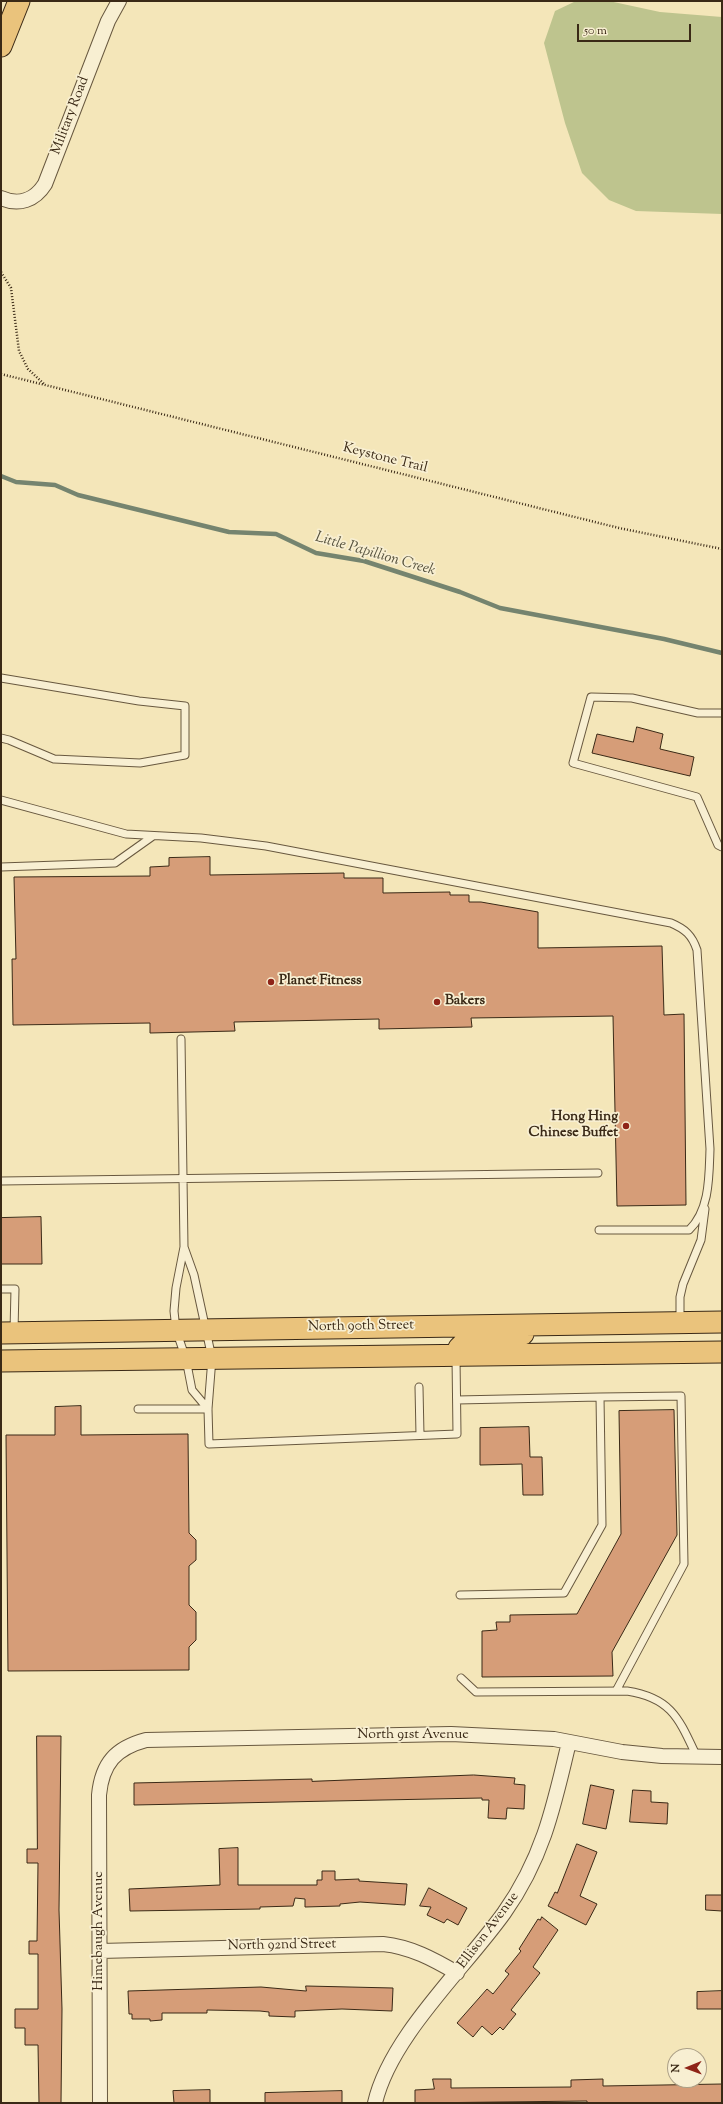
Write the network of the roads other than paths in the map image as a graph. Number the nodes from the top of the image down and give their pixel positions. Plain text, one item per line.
1 (19, 1) edge
2 (118, 1) edge
3 (1, 46) edge
4 (1, 198) edge
5 (1, 678) edge
6 (722, 713) edge
7 (1, 738) edge
8 (1, 800) edge
9 (153, 836) junction
10 (722, 847) edge
11 (1, 867) edge
12 (181, 1039) dead end
13 (598, 1173) dead end
14 (182, 1178) junction
15 (1, 1181) edge
16 (706, 1195) junction
17 (599, 1230) dead end
18 (184, 1247) junction
19 (1, 1289) edge
20 (722, 1322) edge
21 (680, 1323) junction
22 (563, 1324) junction
23 (176, 1330) junction
24 (206, 1330) junction
25 (8, 1333) edge
26 (722, 1352) edge
27 (456, 1356) junction
28 (212, 1358) junction
29 (186, 1359) junction
30 (1, 1360) edge
31 (419, 1387) dead end
32 (600, 1397) junction
33 (457, 1400) junction
34 (138, 1409) dead end
35 (208, 1409) junction
36 (420, 1435) junction
37 (460, 1595) dead end
38 (461, 1678) dead end
39 (616, 1691) junction
40 (569, 1742) junction
41 (697, 1757) junction
42 (722, 1757) edge
43 (110, 1761) joint
44 (100, 1951) junction
45 (457, 1973) junction
46 (100, 2103) edge
47 (375, 2103) edge

1 - 3 main road
2 - 4 street, Military Road
5 - 7 lane
6 - 10 lane
8 - 9 lane
9 - 11 lane
9 - 16 lane
12 - 14 lane
13 - 14 lane
14 - 15 lane
14 - 18 lane
16 - 17 lane
16 - 21 lane
18 - 23 lane
18 - 24 lane
19 - 25 lane
20 - 21 main road, North 90th Street
21 - 22 main road, North 90th Street
22 - 24 main road, North 90th Street
22 - 27 main road
23 - 24 main road, North 90th Street
23 - 25 main road, North 90th Street
23 - 29 lane
24 - 28 lane
26 - 27 main road
27 - 28 main road
27 - 33 lane
28 - 29 main road
28 - 35 lane
29 - 30 main road
29 - 35 lane
31 - 36 lane
32 - 33 lane
32 - 37 lane
32 - 39 lane
33 - 36 lane
34 - 35 lane
35 - 36 lane
38 - 39 lane
39 - 41 lane
40 - 41 street, North 91st Avenue
40 - 43 street, North 91st Avenue
40 - 45 street, Ellison Avenue
41 - 42 street, North 91st Avenue
43 - 44 street, Himebaugh Avenue
44 - 45 street, North 92nd Street
44 - 46 street, Himebaugh Avenue
45 - 47 street, Ellison Avenue

